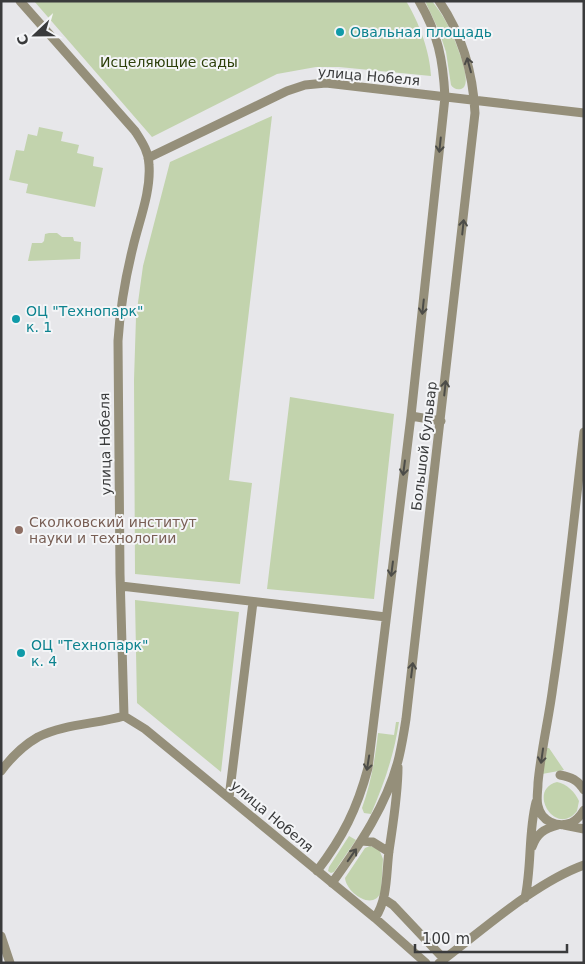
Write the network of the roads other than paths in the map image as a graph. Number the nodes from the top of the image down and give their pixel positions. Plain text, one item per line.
1 (20, 1) edge
2 (419, 1) edge
3 (439, 1) edge
4 (444, 97) junction
5 (474, 100) junction
6 (584, 114) edge
7 (148, 158) junction
8 (411, 416) junction
9 (441, 421) junction
10 (584, 432) edge
11 (121, 586) junction
12 (253, 602) junction
13 (386, 617) junction
14 (124, 716) junction
15 (398, 759) junction
16 (1, 771) edge
17 (560, 775) dead end
18 (584, 789) edge
19 (229, 798) junction
20 (537, 799) junction
21 (584, 810) edge
22 (562, 824) junction
23 (584, 830) edge
24 (362, 841) junction
25 (389, 852) junction
26 (530, 854) junction
27 (584, 865) edge
28 (317, 871) junction
29 (332, 883) junction
30 (526, 898) junction
31 (384, 899) junction
32 (375, 918) junction
33 (1, 936) edge
34 (442, 961) edge
35 (10, 963) edge
36 (426, 963) edge

1 - 7 street
2 - 4 street, Большой бульвар
5 -> 3 street, Большой бульвар
4 - 5 street, улица Нобеля
4 - 7 street, улица Нобеля
4 -> 8 street, Большой бульвар
5 - 6 street, улица Нобеля
9 -> 5 street, Большой бульвар
7 - 11 street, улица Нобеля
8 - 9 street
8 -> 13 street, Большой бульвар
15 -> 9 street, Большой бульвар
10 -> 20 street
11 - 12 street
11 - 14 street, улица Нобеля
12 - 13 street
12 - 19 street
13 -> 28 street, Большой бульвар
14 - 16 street
14 - 19 street, улица Нобеля
15 - 24 street, Большой бульвар
15 - 25 street
17 - 18 street
19 - 28 street, улица Нобеля
20 - 22 street
20 - 26 street
21 - 22 street
22 - 23 street
22 - 26 street
24 - 25 street
29 -> 24 street, Большой бульвар
25 - 31 street
26 - 30 street
27 - 30 street
28 - 29 street, улица Нобеля
29 - 32 street, улица Нобеля
30 - 34 street
31 - 32 street
31 - 34 street
32 - 36 street, улица Нобеля
33 - 35 street

